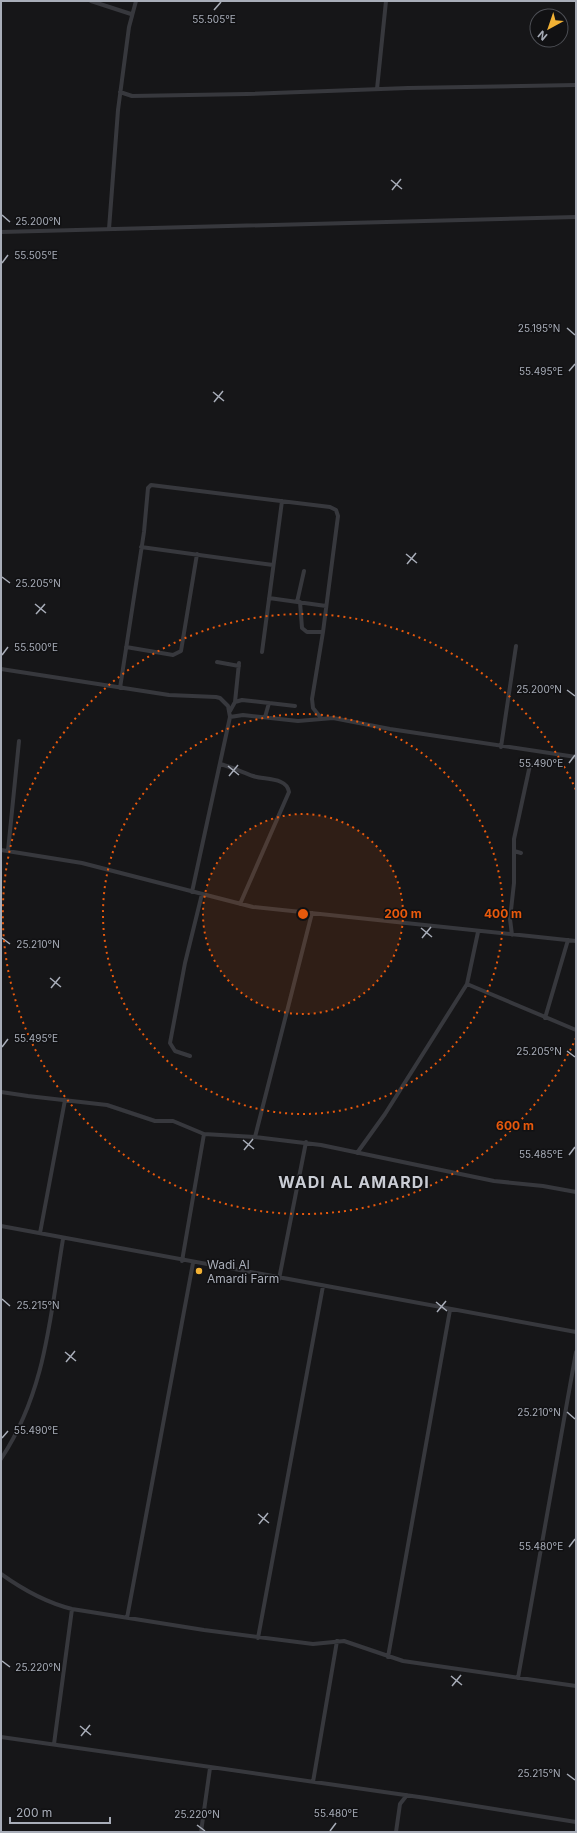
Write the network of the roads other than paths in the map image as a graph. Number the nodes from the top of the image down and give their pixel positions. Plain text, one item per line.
1 (91, 1) edge
2 (136, 1) edge
3 (386, 1) edge
4 (131, 14) junction
5 (576, 85) edge
6 (377, 89) junction
7 (120, 92) junction
8 (576, 217) edge
9 (109, 229) junction
10 (1, 232) edge
11 (282, 501) junction
12 (141, 547) junction
13 (197, 554) junction
14 (273, 565) junction
15 (304, 571) dead end
16 (269, 598) junction
17 (299, 602) junction
18 (326, 606) junction
19 (323, 632) junction
20 (516, 646) dead end
21 (126, 648) junction
22 (262, 652) dead end
23 (217, 662) dead end
24 (1, 669) edge
25 (120, 688) junction
26 (235, 702) junction
27 (269, 703) junction
28 (295, 706) dead end
29 (230, 711) junction
30 (230, 717) junction
31 (265, 717) junction
32 (321, 718) junction
33 (19, 741) dead end
34 (501, 747) junction
35 (576, 757) edge
36 (220, 764) junction
37 (530, 765) dead end
38 (1, 850) edge
39 (8, 851) junction
40 (514, 851) junction
41 (521, 853) dead end
42 (192, 892) junction
43 (202, 894) junction
44 (240, 904) junction
45 (312, 914) junction
46 (478, 932) junction
47 (512, 935) junction
48 (568, 940) junction
49 (576, 941) edge
50 (467, 984) junction
51 (545, 1018) junction
52 (576, 1030) edge
53 (190, 1056) dead end
54 (1, 1092) edge
55 (65, 1100) junction
56 (204, 1134) junction
57 (255, 1137) junction
58 (306, 1142) junction
59 (357, 1153) junction
60 (576, 1192) edge
61 (1, 1226) edge
62 (40, 1233) junction
63 (63, 1239) junction
64 (182, 1261) junction
65 (193, 1263) junction
66 (279, 1279) junction
67 (323, 1286) junction
68 (450, 1310) junction
69 (576, 1332) edge
70 (576, 1352) edge
71 (1, 1459) edge
72 (1, 1574) edge
73 (72, 1609) junction
74 (127, 1618) junction
75 (258, 1638) junction
76 (337, 1641) junction
77 (388, 1656) junction
78 (518, 1678) junction
79 (576, 1686) edge
80 (1, 1737) edge
81 (54, 1744) junction
82 (210, 1768) junction
83 (313, 1782) junction
84 (407, 1796) junction
85 (576, 1822) edge
86 (201, 1832) edge
87 (396, 1832) edge

1 - 4 street
2 - 4 street
3 - 6 street
4 - 7 street
5 - 6 street
6 - 7 street
7 - 9 street
8 - 9 street
9 - 10 street
11 - 12 street
11 - 14 street
11 - 18 street
12 - 13 street
12 - 21 street
13 - 14 street
13 - 21 street
14 - 16 street
15 - 17 street
16 - 17 street
16 - 22 street
17 - 18 street
17 - 19 street
18 - 19 street
19 - 32 street
20 - 34 street
21 - 25 street
23 - 26 street
24 - 25 street
25 - 29 street
26 - 27 street
26 - 29 street
27 - 28 street
27 - 31 street
29 - 30 street
30 - 31 street
30 - 36 street
31 - 32 street
32 - 34 street
33 - 39 street
34 - 35 street
36 - 42 street
36 - 44 street
37 - 40 street
38 - 39 street
39 - 42 street
40 - 41 street
40 - 47 street
42 - 43 street
43 - 44 street
43 - 53 street
44 - 45 street
45 - 46 street
45 - 57 street
46 - 47 street
46 - 50 street
47 - 48 street
48 - 49 street
48 - 51 street
50 - 51 street
50 - 59 street
51 - 52 street
54 - 55 street
55 - 56 street
55 - 62 street
56 - 57 street
56 - 64 street
57 - 58 street
58 - 59 street
58 - 66 street
59 - 60 street
61 - 62 street
62 - 63 street
63 - 64 street
63 - 71 street
64 - 65 street
65 - 66 street
65 - 74 street
66 - 67 street
67 - 68 street
67 - 75 street
68 - 69 street
68 - 77 street
70 - 78 street
72 - 73 street
73 - 74 street
73 - 81 street
74 - 75 street
75 - 76 street
76 - 77 street
76 - 83 street
77 - 78 street
78 - 79 street
80 - 81 street
81 - 82 street
82 - 83 street
82 - 86 street
83 - 84 street
84 - 85 street
84 - 87 street

